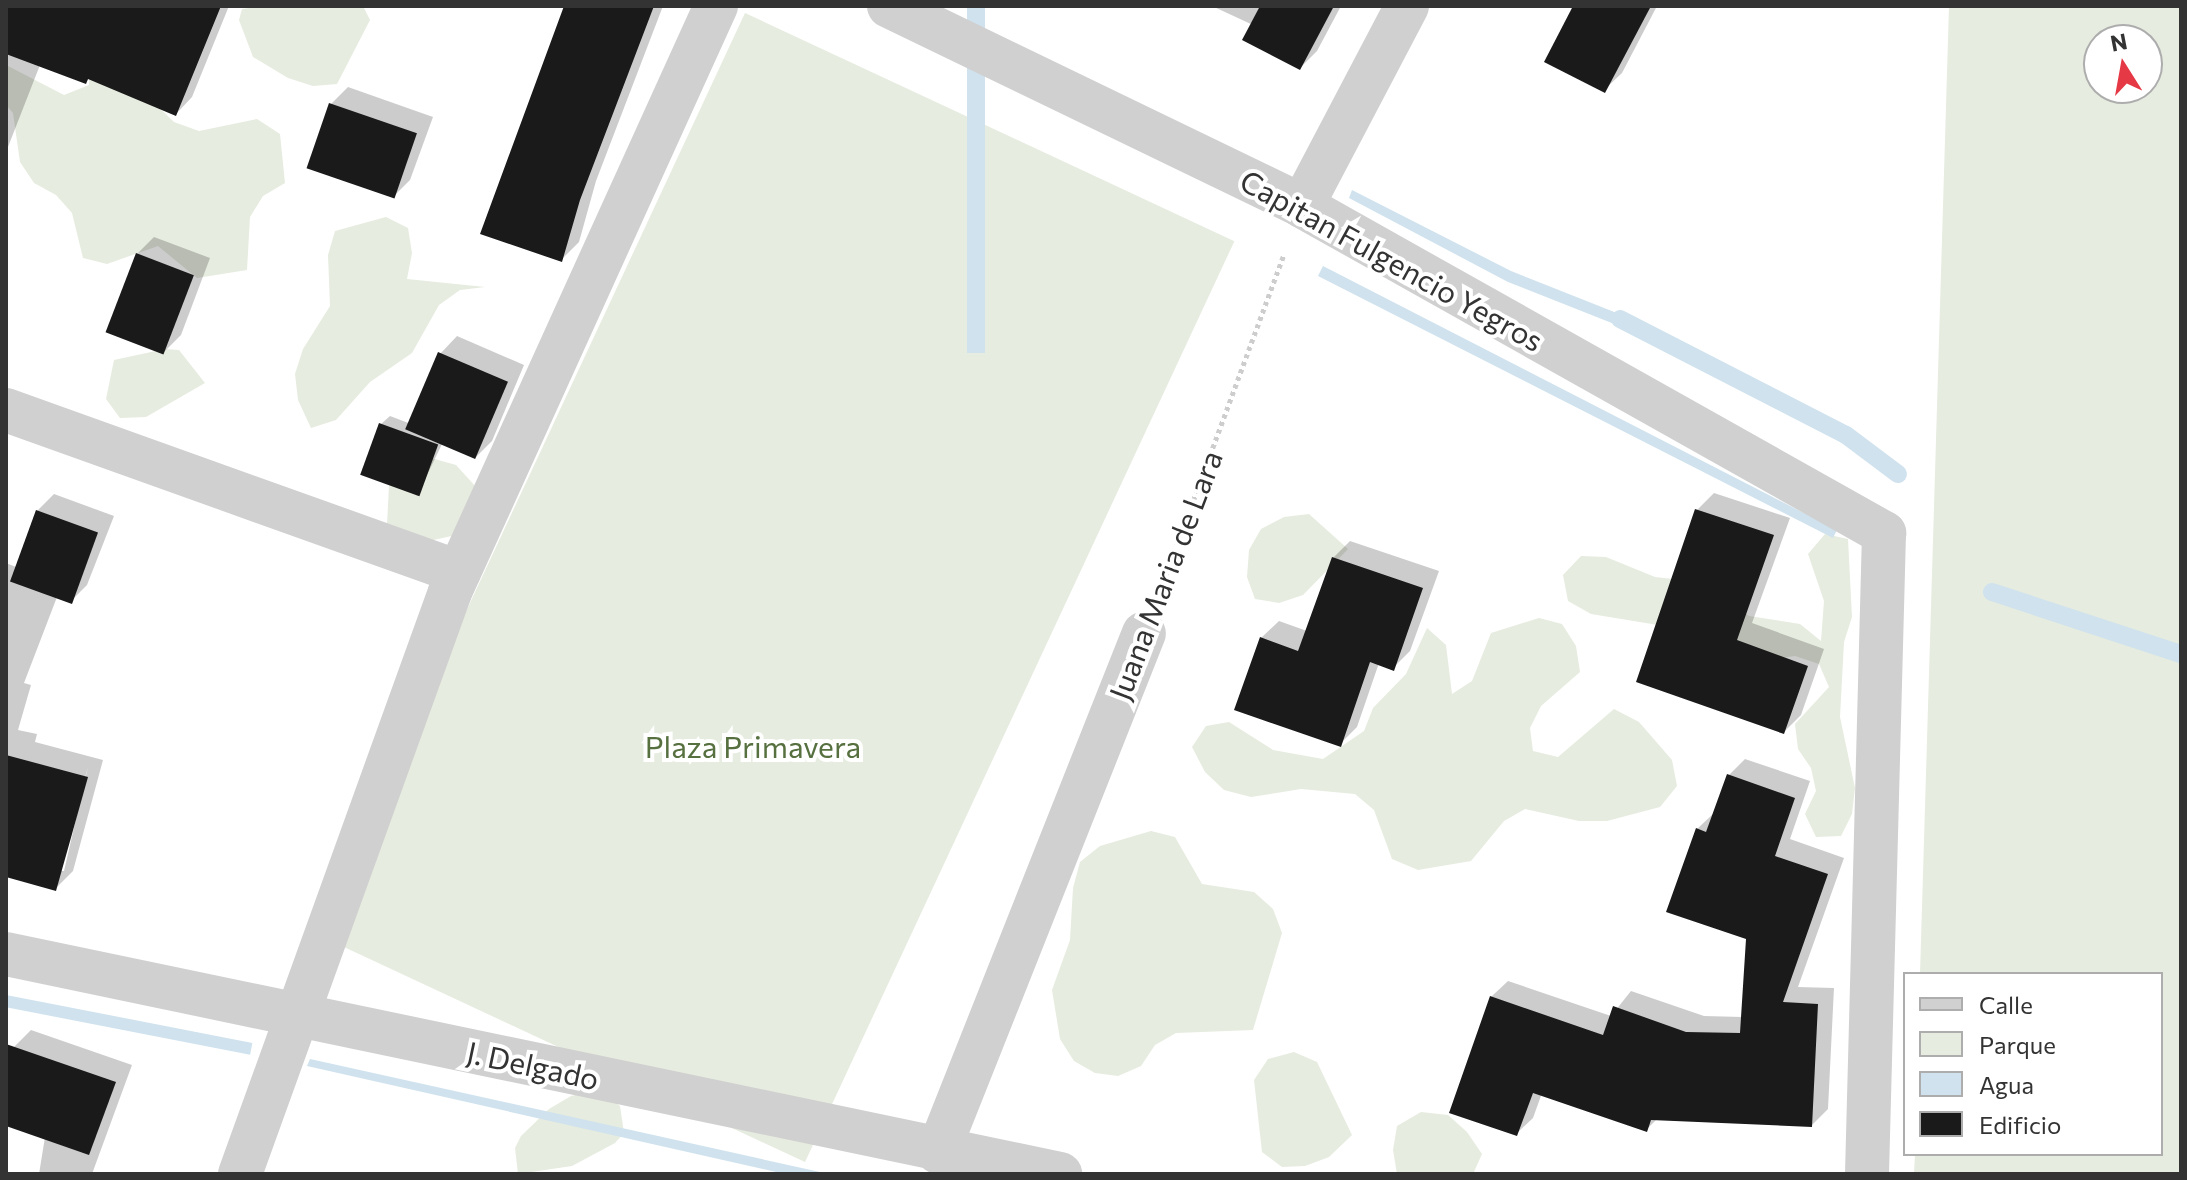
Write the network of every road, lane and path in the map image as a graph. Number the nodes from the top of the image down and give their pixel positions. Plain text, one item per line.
1 (716, 6) edge
2 (889, 6) edge
3 (1407, 6) edge
4 (1302, 206) junction
5 (6, 410) edge
6 (459, 572) junction
7 (1144, 633) joint
8 (6, 954) edge
9 (301, 1015) junction
10 (938, 1152) junction
11 (240, 1174) edge
12 (1060, 1174) edge
13 (1867, 1174) edge

1 - 6 street
2 - 4 street, Capitan Fulgencio Yegros
3 - 4 street
4 - 7 path, Juana Maria de Lara
4 - 13 street, Capitan Fulgencio Yegros
5 - 6 street
6 - 9 street
7 - 10 street, Juana Maria de Lara
8 - 9 street, J. Delgado
9 - 10 street, J. Delgado
9 - 11 street
10 - 12 street, J. Delgado

